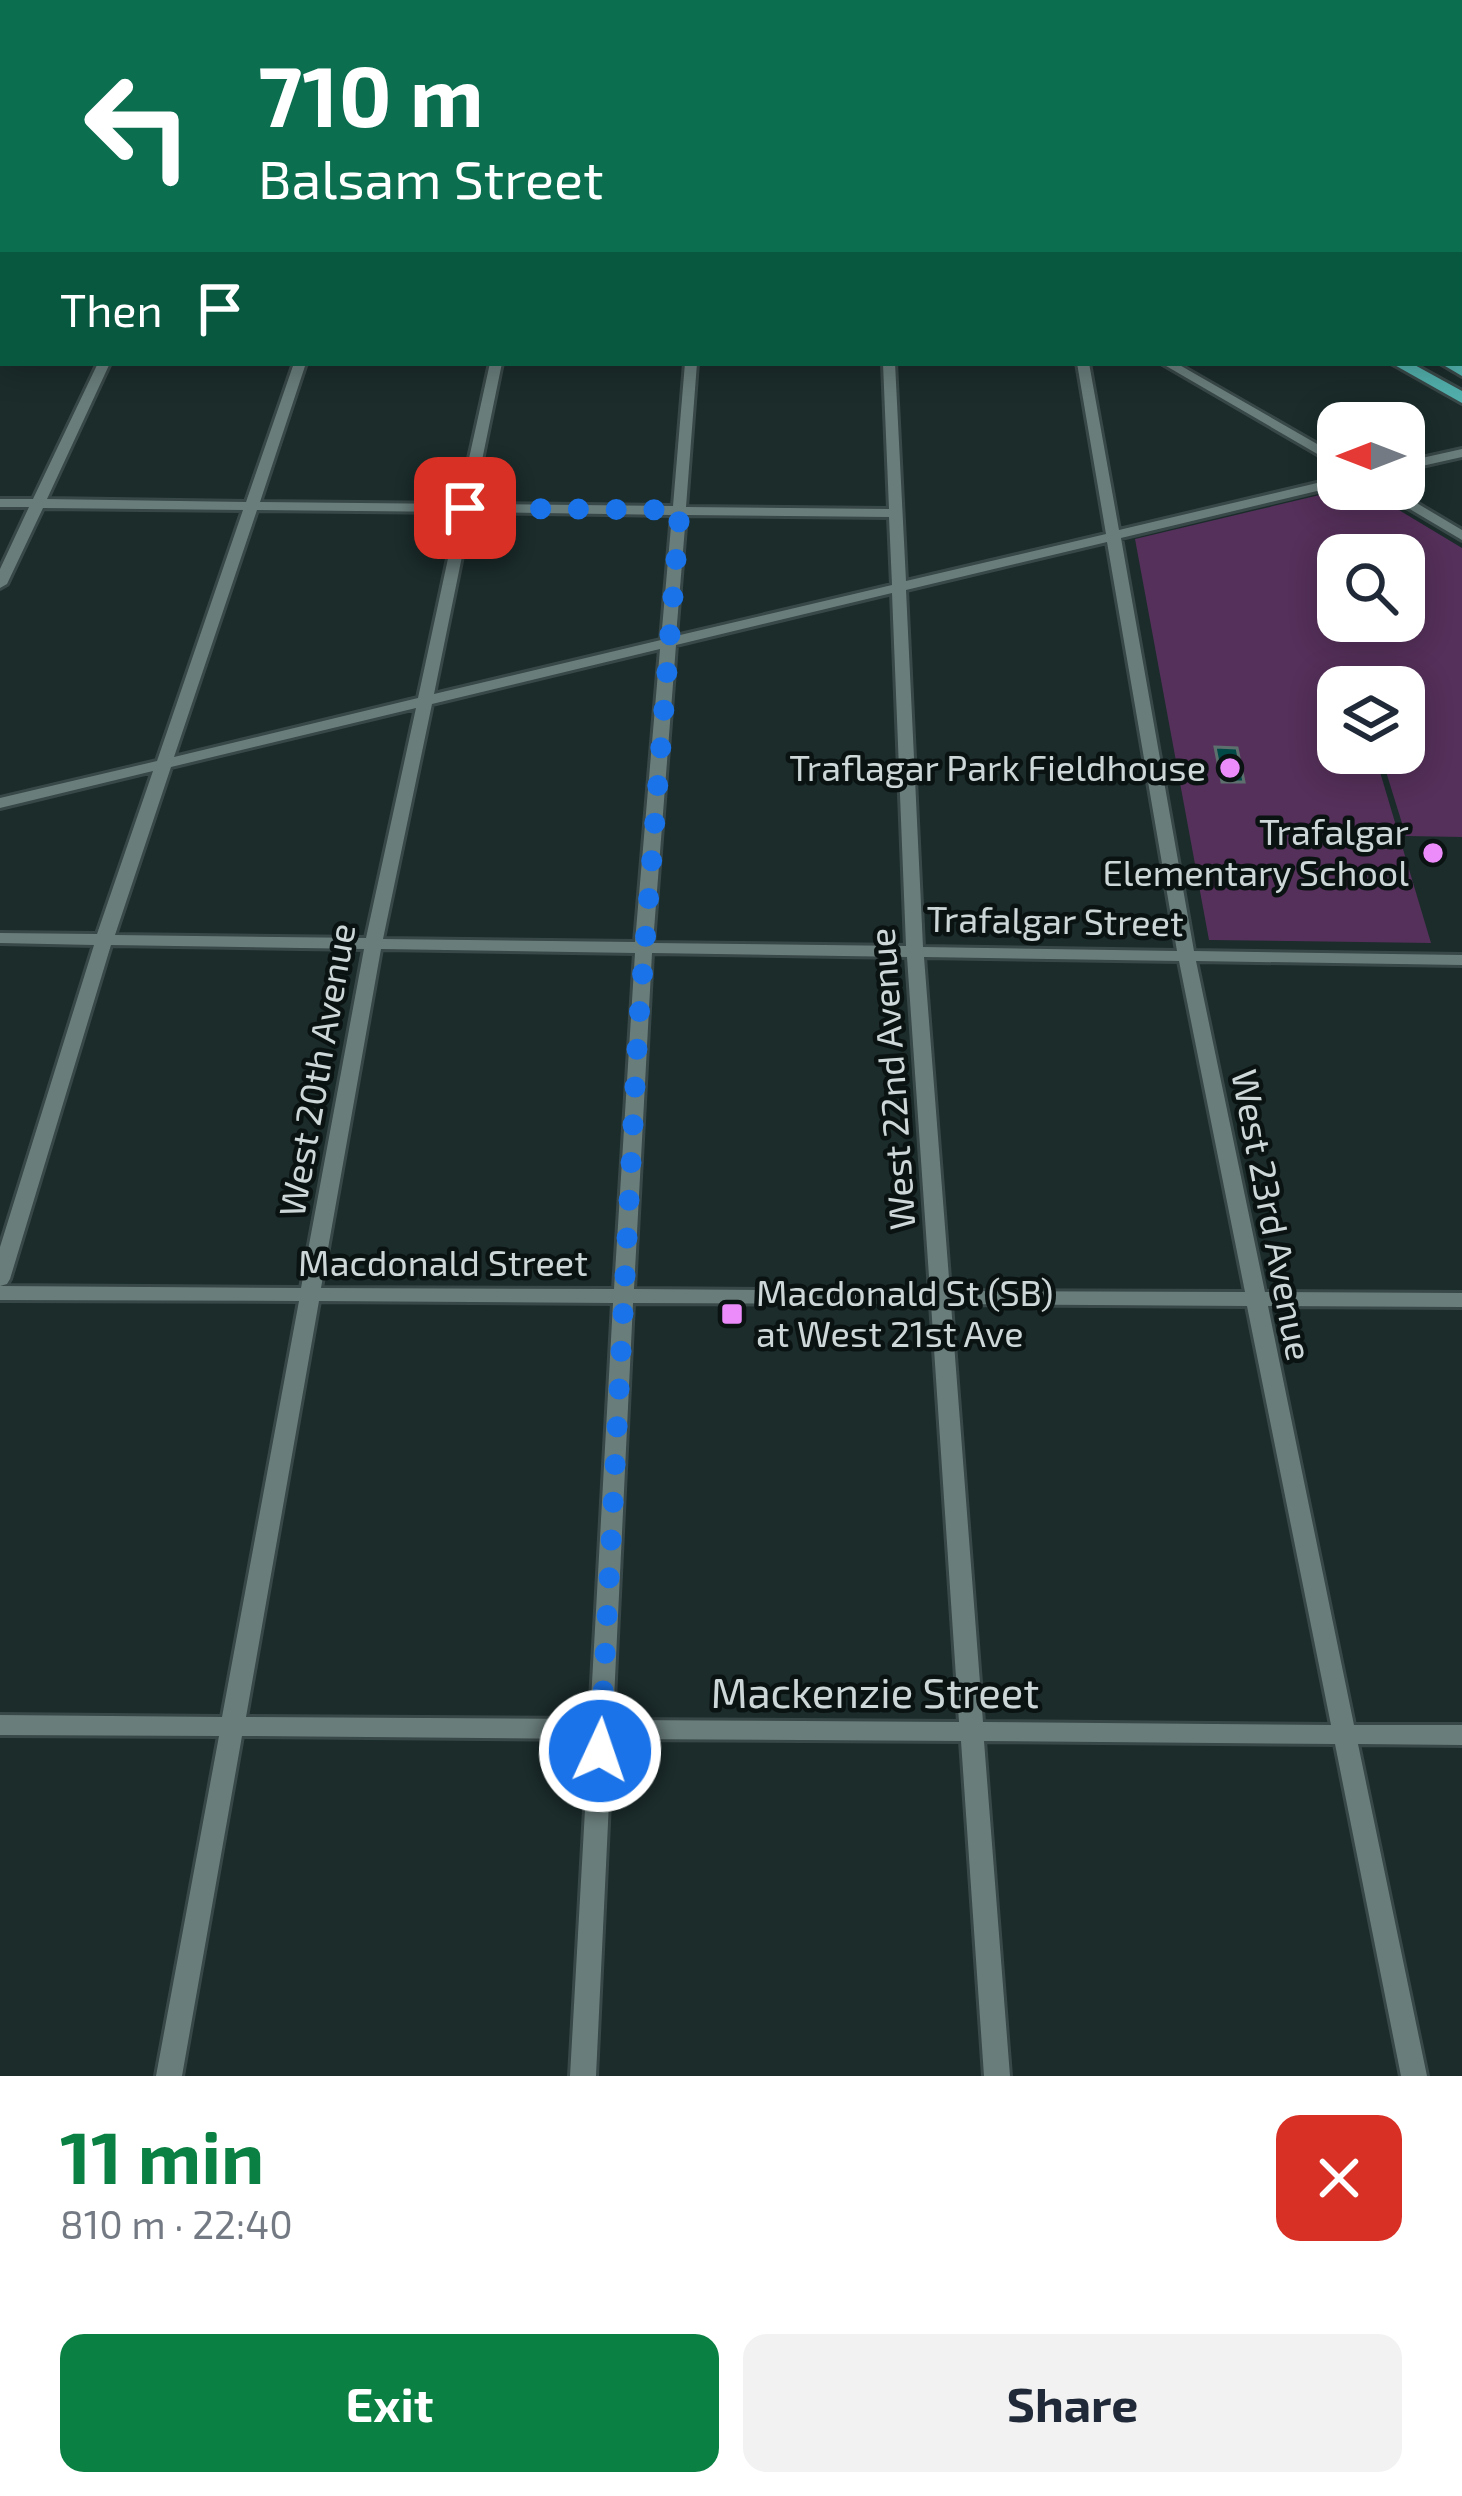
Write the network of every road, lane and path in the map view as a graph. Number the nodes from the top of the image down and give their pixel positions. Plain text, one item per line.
1 (103, 366) edge
2 (299, 366) edge
3 (495, 366) edge
4 (692, 366) edge
5 (889, 366) edge
6 (1085, 366) edge
7 (1172, 366) edge
8 (1404, 366) edge
9 (1462, 398) edge
10 (1317, 450) edge
11 (1462, 453) edge
12 (1425, 461) edge
13 (1317, 487) edge
14 (0, 503) edge
15 (38, 503) junction
16 (251, 506) junction
17 (465, 508) junction
18 (680, 510) junction
19 (1418, 510) edge
20 (896, 513) junction
21 (1113, 535) junction
22 (1462, 536) edge
23 (0, 584) edge
24 (898, 586) junction
25 (668, 640) junction
26 (423, 700) junction
27 (165, 763) junction
28 (0, 803) edge
29 (0, 938) edge
30 (104, 940) junction
31 (373, 944) junction
32 (644, 947) junction
33 (915, 952) junction
34 (1187, 956) junction
35 (1461, 963) edge
36 (0, 1279) edge
37 (0, 1293) edge
38 (310, 1295) junction
39 (625, 1297) junction
40 (941, 1299) junction
41 (1255, 1300) junction
42 (1462, 1300) edge
43 (0, 1725) edge
44 (233, 1726) junction
45 (602, 1730) junction
46 (971, 1732) junction
47 (1344, 1734) junction
48 (1462, 1735) edge
49 (169, 2076) edge
50 (583, 2076) edge
51 (997, 2076) edge
52 (1414, 2076) edge

1 - 15 street
2 - 16 street
3 - 17 street, West 20th Avenue
4 - 18 street
5 - 20 street, West 22nd Avenue
6 - 21 street, West 23rd Avenue
7 - 10 street
8 - 9 main road
11 - 12 street
13 - 21 street
14 - 15 street
15 - 16 street
15 - 23 street
16 - 17 street
16 - 27 street
17 - 18 street
17 - 26 street, West 20th Avenue
18 - 20 street
18 - 25 street
19 - 22 street
20 - 24 street, West 22nd Avenue
21 - 24 street
21 - 34 street, West 23rd Avenue
24 - 25 street
24 - 33 street, West 22nd Avenue
25 - 26 street
25 - 32 street
26 - 27 street
26 - 31 street, West 20th Avenue
27 - 28 street
27 - 30 street
29 - 30 street, Trafalgar Street
30 - 31 street, Trafalgar Street
30 - 36 street
31 - 32 street, Trafalgar Street
31 - 38 street, West 20th Avenue
32 - 33 street, Trafalgar Street
32 - 39 street
33 - 34 street, Trafalgar Street
33 - 40 street, West 22nd Avenue
34 - 35 street, Trafalgar Street
34 - 41 street, West 23rd Avenue
37 - 38 street, Macdonald Street
38 - 39 street, Macdonald Street
38 - 44 street, West 20th Avenue
39 - 40 street, Macdonald Street
39 - 45 street
40 - 41 street, Macdonald Street
40 - 46 street, West 22nd Avenue
41 - 42 street, Macdonald Street
41 - 47 street, West 23rd Avenue
43 - 44 street, Mackenzie Street
44 - 45 street, Mackenzie Street
44 - 49 street, West 20th Avenue
45 - 46 street, Mackenzie Street
45 - 50 street
46 - 47 street, Mackenzie Street
46 - 51 street, West 22nd Avenue
47 - 48 street, Mackenzie Street
47 - 52 street, West 23rd Avenue

